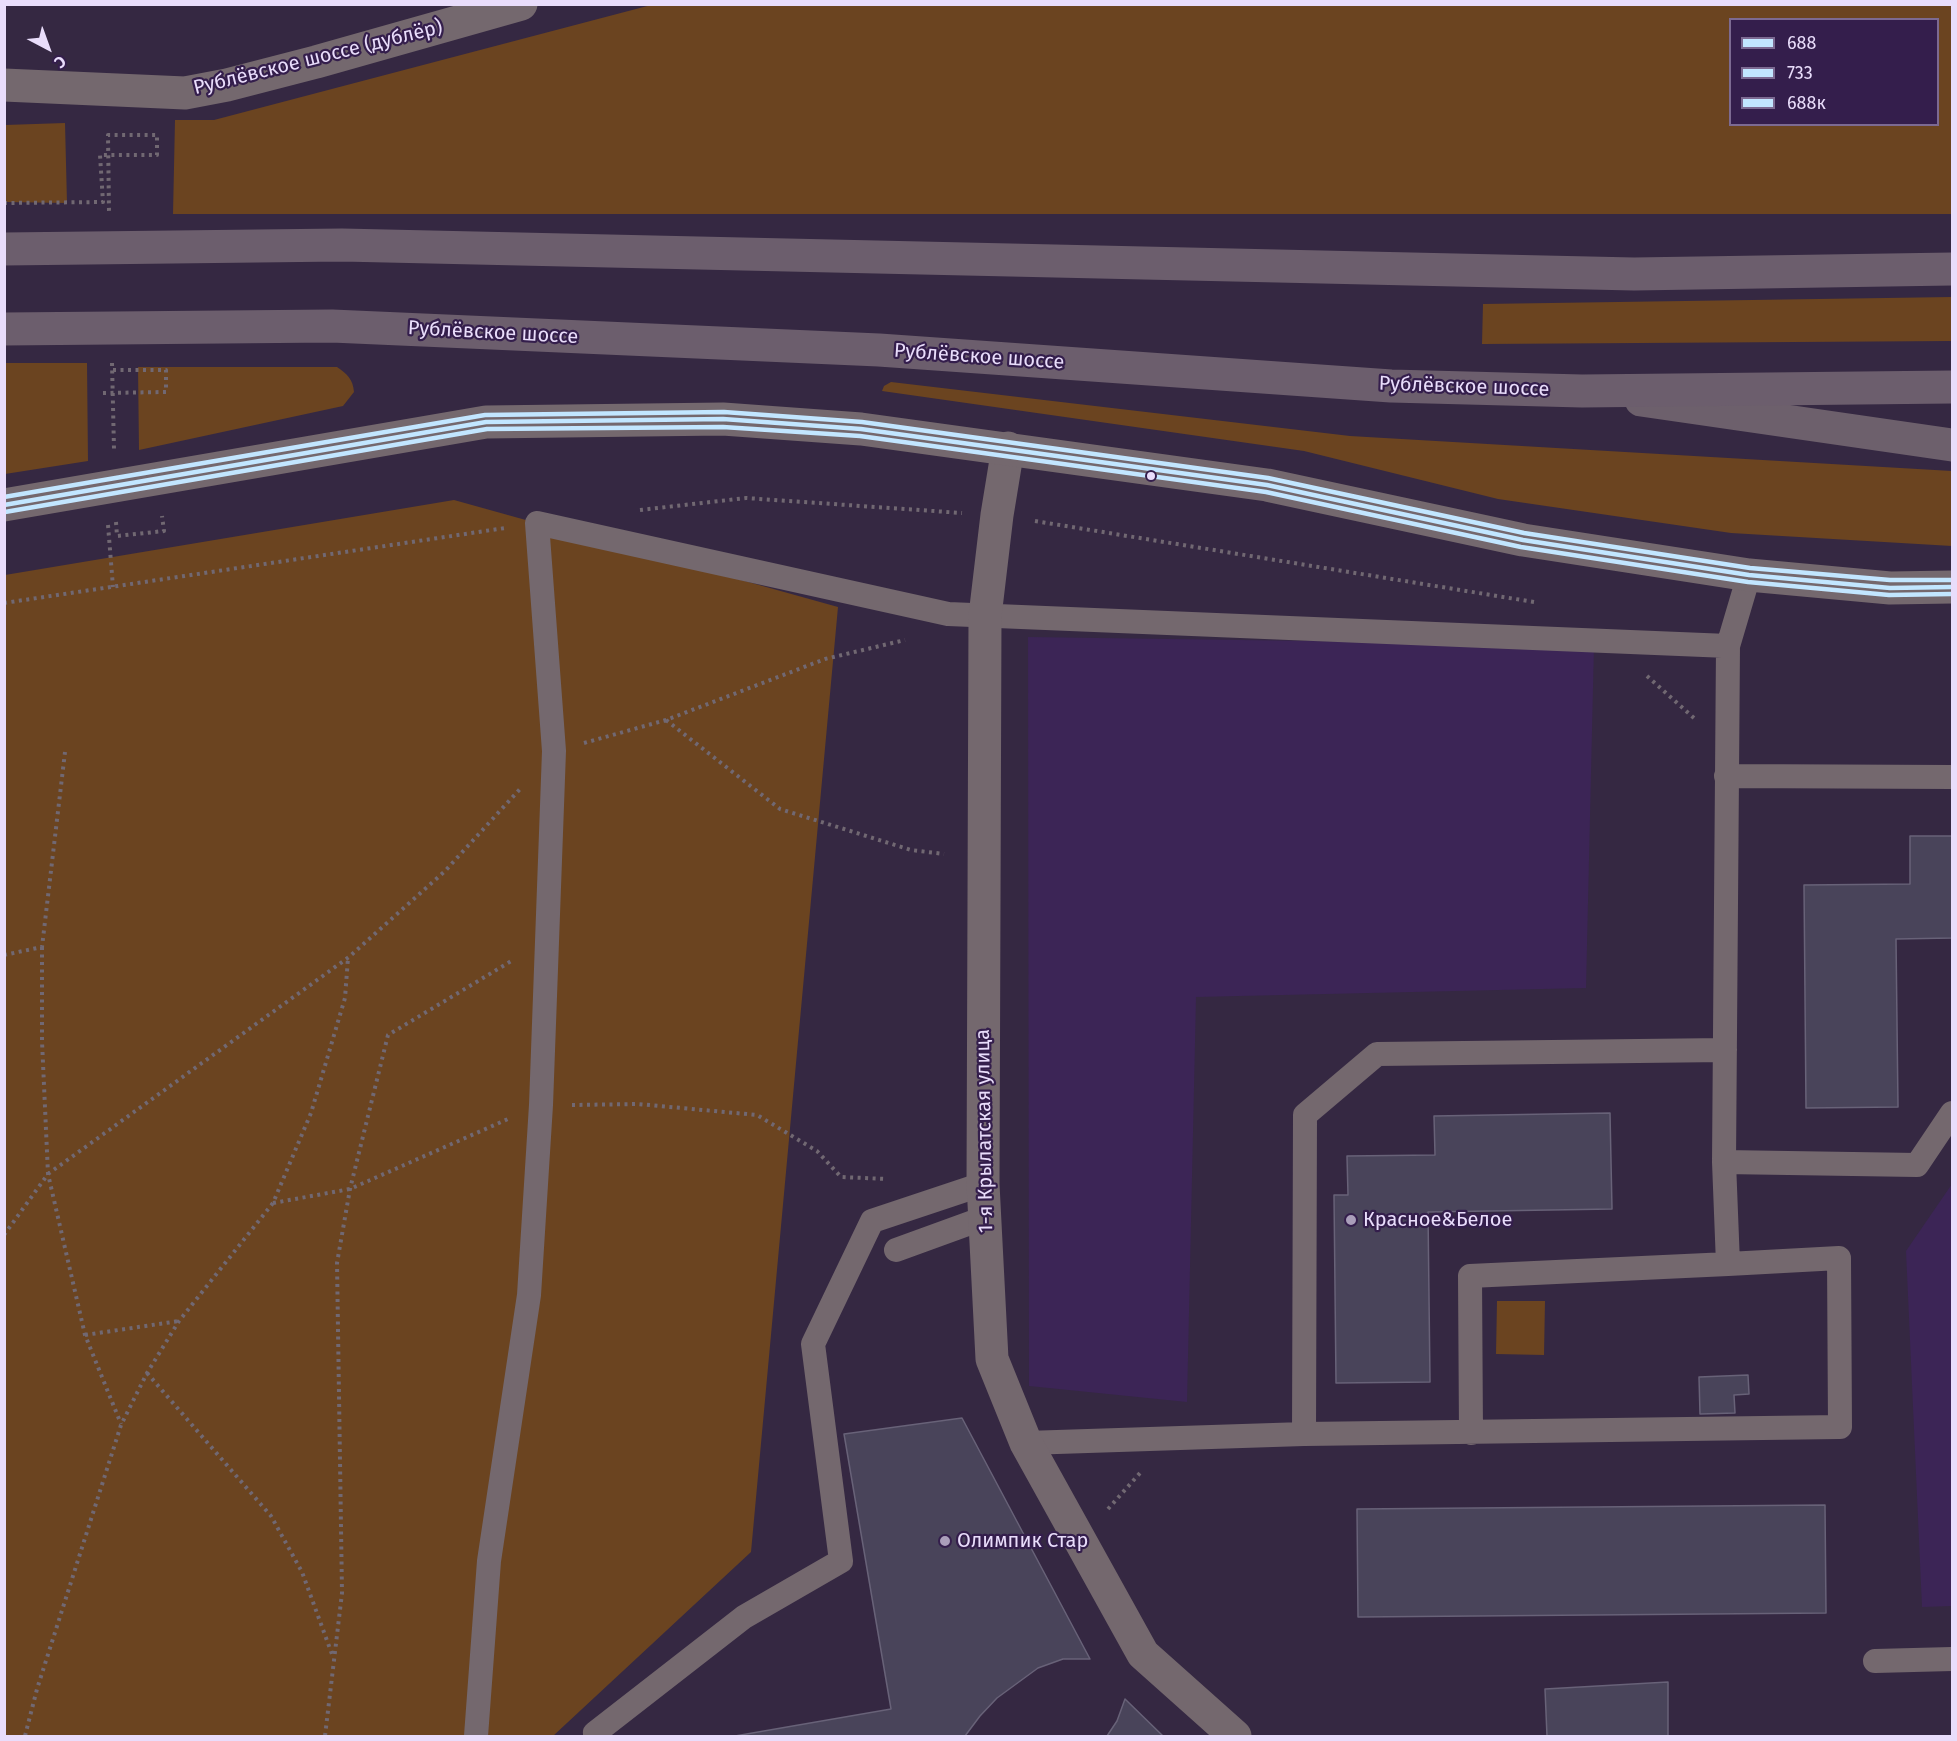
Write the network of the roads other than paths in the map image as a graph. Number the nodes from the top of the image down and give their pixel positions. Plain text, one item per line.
1 (521, 4) edge
2 (4, 86) edge
3 (4, 249) edge
4 (1953, 269) edge
5 (4, 329) edge
6 (1953, 387) edge
7 (1582, 391) junction
8 (1953, 445) edge
9 (1008, 448) junction
10 (4, 505) edge
11 (1749, 575) junction
12 (1953, 586) edge
13 (985, 616) junction
14 (1728, 646) junction
15 (1726, 776) junction
16 (1953, 777) edge
17 (1725, 1050) junction
18 (1953, 1113) edge
19 (1724, 1162) junction
20 (983, 1184) junction
21 (984, 1218) junction
22 (896, 1250) dead end
23 (1728, 1264) junction
24 (1471, 1433) junction
25 (1304, 1434) junction
26 (1026, 1443) junction
27 (1953, 1659) edge
28 (1875, 1661) dead end
29 (476, 1737) edge
30 (596, 1737) edge
31 (1235, 1737) edge

1 - 2 street, Рублёвское шоссе (дублёр)
3 - 4 main road
5 - 7 main road, Рублёвское шоссе
6 - 7 main road, Рублёвское шоссе
7 - 8 main road
9 - 10 street
9 - 11 street
9 - 13 street, 1-я Крылатская улица
11 - 12 street
11 - 14 lane
13 - 14 lane
13 - 20 street, 1-я Крылатская улица
13 - 29 lane
14 - 15 lane
15 - 16 lane
15 - 17 lane
17 - 19 lane
17 - 25 lane
18 - 19 lane
19 - 23 lane
20 - 21 street, 1-я Крылатская улица
20 - 30 lane
21 - 22 lane
21 - 26 street, 1-я Крылатская улица
23 - 24 lane
23 - 24 lane
24 - 25 lane
25 - 26 lane
26 - 31 street, 1-я Крылатская улица
27 - 28 lane

